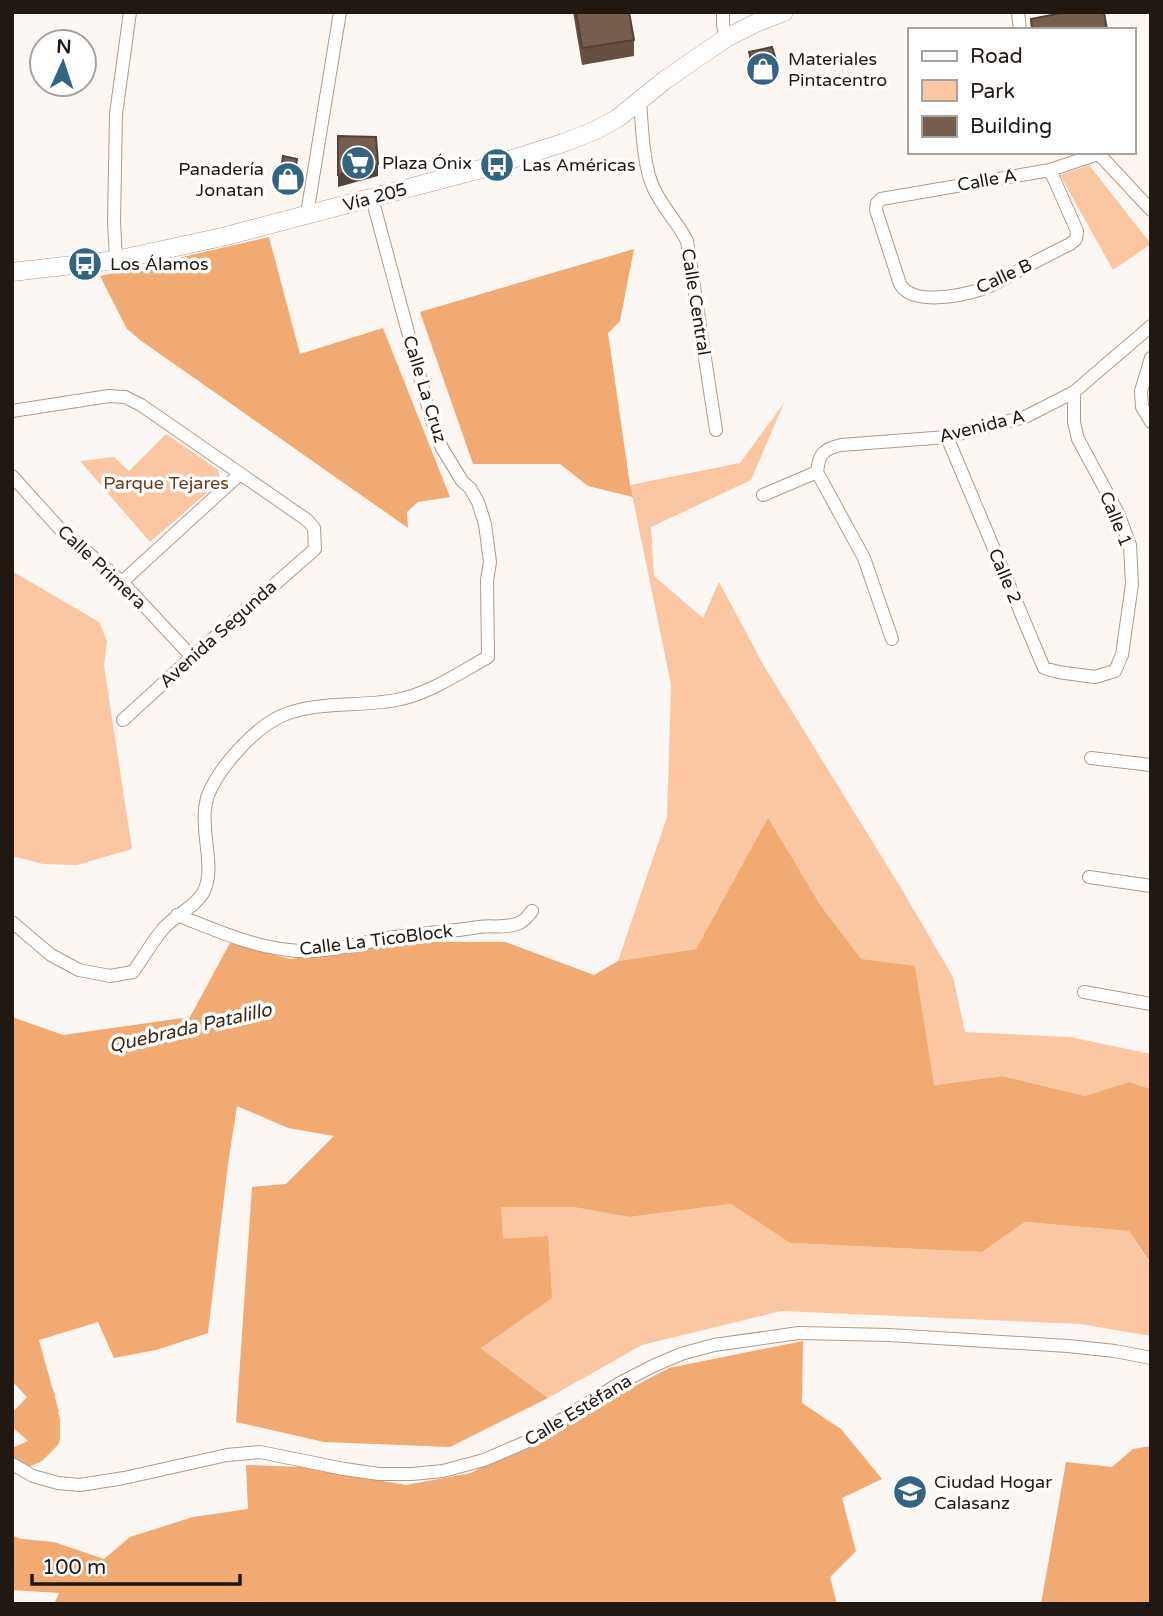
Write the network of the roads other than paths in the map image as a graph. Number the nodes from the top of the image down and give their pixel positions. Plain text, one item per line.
1 (130, 12) edge
2 (340, 12) edge
3 (723, 12) edge
4 (784, 12) edge
5 (726, 38) junction
6 (640, 101) junction
7 (1094, 154) edge
8 (1098, 154) edge
9 (1050, 170) junction
10 (372, 198) junction
11 (877, 203) joint
12 (1151, 210) edge
13 (307, 214) junction
14 (116, 260) junction
15 (12, 272) edge
16 (1151, 326) edge
17 (1151, 358) edge
18 (1074, 392) junction
19 (1146, 407) edge
20 (12, 411) edge
21 (1151, 422) edge
22 (716, 430) dead end
23 (947, 437) junction
24 (817, 472) junction
25 (240, 474) junction
26 (12, 475) edge
27 (763, 495) dead end
28 (122, 582) junction
29 (892, 639) dead end
30 (192, 657) junction
31 (1095, 677) joint
32 (123, 720) dead end
33 (1091, 758) dead end
34 (1151, 765) edge
35 (1089, 877) dead end
36 (1151, 886) edge
37 (532, 911) dead end
38 (177, 915) junction
39 (12, 922) edge
40 (1084, 992) dead end
41 (1151, 1004) edge
42 (1151, 1358) edge
43 (12, 1464) edge

1 - 14 street
2 - 13 street
3 - 5 street
4 - 5 main road, Vía 205
5 - 6 main road, Vía 205
6 - 10 main road, Vía 205
6 - 22 street, Calle Central
7 - 9 street, Calle A
8 - 12 street
9 - 11 street, Calle A
9 - 11 street, Calle B
10 - 13 main road, Vía 205
10 - 38 street, Calle La Cruz
13 - 14 main road, Vía 205
14 - 15 main road, Vía 205
16 - 18 street, Avenida A
17 - 19 street
18 - 23 street, Avenida A
18 - 31 street, Calle 1
19 - 21 street
20 - 25 street
23 - 24 street, Avenida A
23 - 31 street, Calle 2
24 - 27 street
24 - 29 street
25 - 28 street
25 - 30 street, Avenida Segunda
26 - 28 street, Calle Primera
28 - 30 street, Calle Primera
30 - 32 street, Avenida Segunda
33 - 34 street
35 - 36 street
37 - 38 street, Calle La TicoBlock
38 - 39 street, Calle La Cruz
40 - 41 street
42 - 43 street, Calle Estéfana

